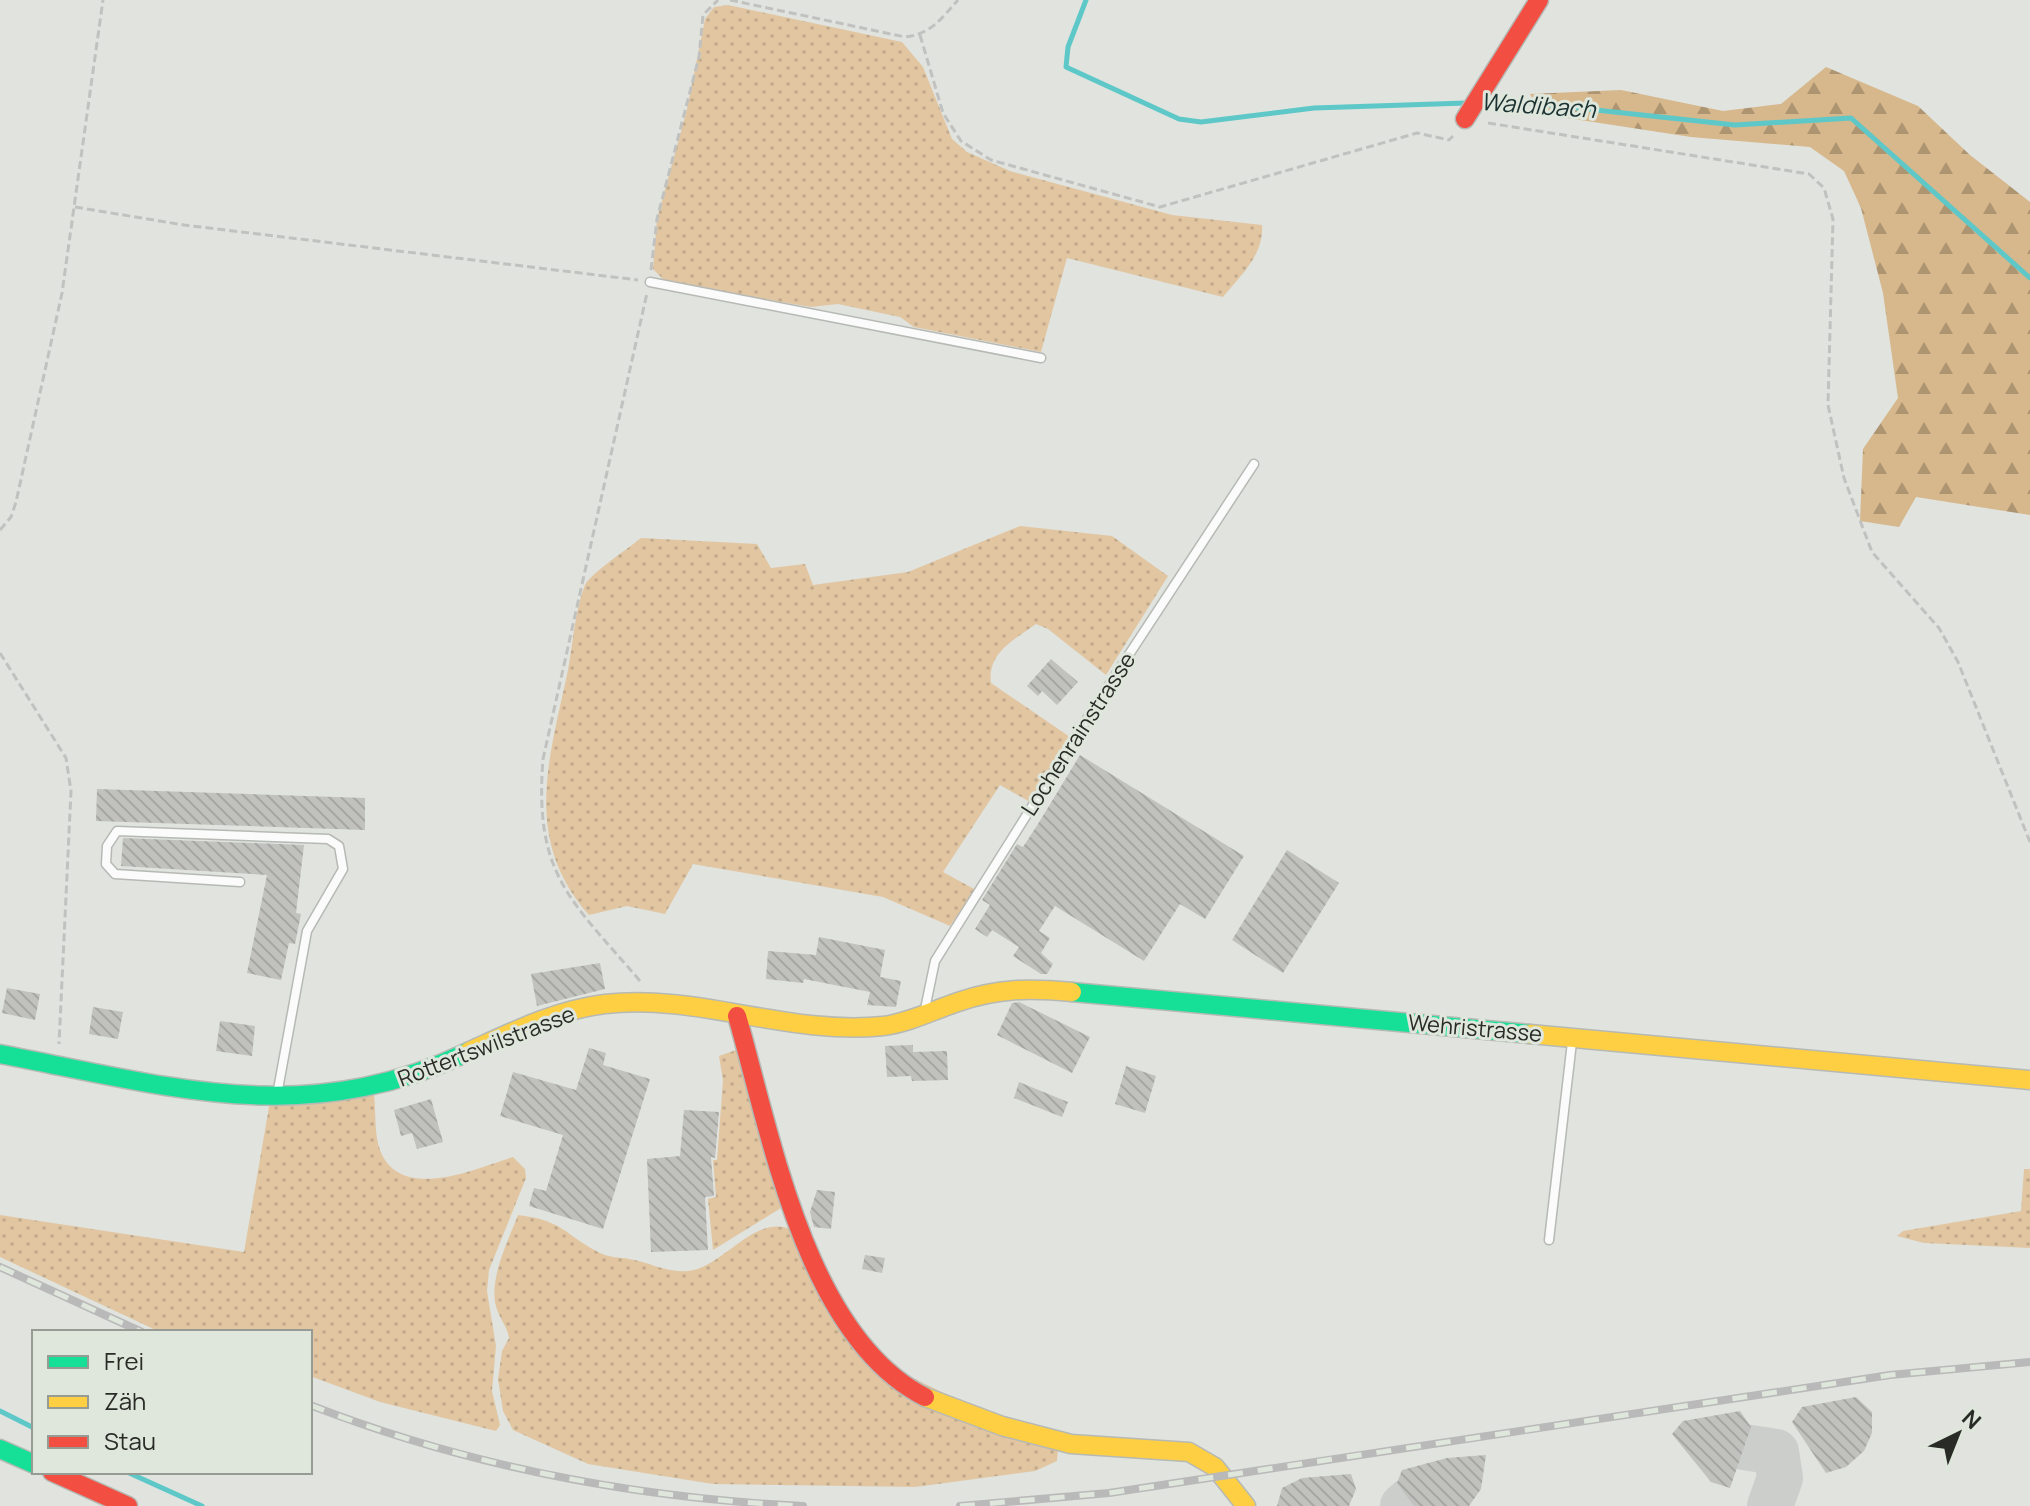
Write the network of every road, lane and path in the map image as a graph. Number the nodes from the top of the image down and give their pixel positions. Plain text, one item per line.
1 (103, 0) edge
2 (718, 0) edge
3 (730, 0) edge
4 (958, 0) edge
5 (1539, 0) edge
6 (920, 35) junction
7 (1465, 119) junction
8 (75, 207) junction
9 (650, 282) junction
10 (1041, 358) dead end
11 (1254, 464) dead end
12 (0, 530) edge
13 (0, 653) edge
14 (2030, 842) edge
15 (240, 882) dead end
16 (656, 1004) junction
17 (924, 1013) junction
18 (737, 1016) junction
19 (1572, 1037) junction
20 (0, 1054) edge
21 (58, 1064) junction
22 (2030, 1080) edge
23 (277, 1096) junction
24 (1549, 1240) dead end
25 (0, 1449) edge
26 (32, 1463) edge
27 (56, 1474) edge
28 (128, 1506) edge
29 (1246, 1506) edge

1 - 8 path
2 - 9 path
3 - 6 path
4 - 6 path
5 - 7 street
6 - 7 path
7 - 14 path
8 - 9 path
8 - 12 path
9 - 10 lane
9 - 16 path
11 - 17 lane, Lochenrainstrasse
13 - 21 path
15 - 23 lane
16 - 18 street, Rottertswilstrasse
16 - 23 street, Rottertswilstrasse
17 - 18 street, Rottertswilstrasse
17 - 19 street, Wehristrasse
18 - 29 street
19 - 22 street, Wehristrasse
19 - 24 lane
20 - 21 street, Rottertswilstrasse
21 - 23 street, Rottertswilstrasse
25 - 26 street
27 - 28 street

